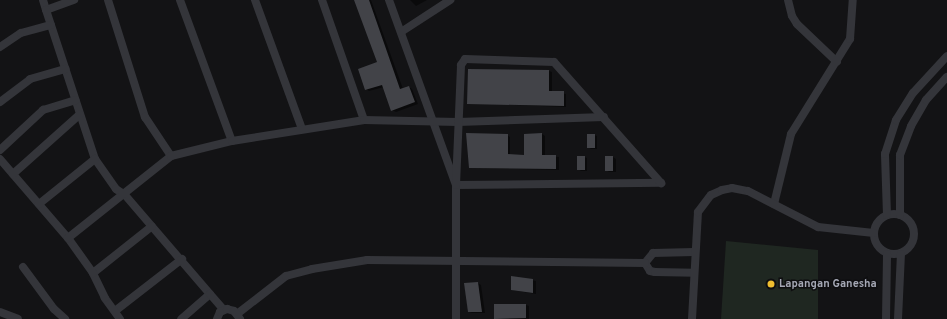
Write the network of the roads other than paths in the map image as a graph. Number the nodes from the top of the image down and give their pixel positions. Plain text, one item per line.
1 (43, 0) edge
2 (74, 0) edge
3 (108, 0) edge
4 (180, 0) edge
5 (254, 0) edge
6 (322, 0) edge
7 (389, 0) edge
8 (450, 0) edge
9 (788, 0) edge
10 (853, 0) edge
11 (46, 10) junction
12 (51, 25) junction
13 (400, 32) junction
14 (0, 47) edge
15 (947, 56) edge
16 (837, 62) junction
17 (66, 69) junction
18 (947, 77) edge
19 (75, 100) junction
20 (0, 102) edge
21 (79, 115) junction
22 (604, 117) junction
23 (364, 120) junction
24 (432, 121) junction
25 (458, 122) junction
26 (302, 129) junction
27 (232, 141) junction
28 (0, 150) edge
29 (171, 156) junction
30 (0, 159) edge
31 (95, 159) junction
32 (12, 174) junction
33 (456, 185) junction
34 (125, 195) junction
35 (38, 204) junction
36 (774, 204) junction
37 (887, 215) junction
38 (900, 215) junction
39 (152, 226) junction
40 (874, 233) junction
41 (68, 238) junction
42 (694, 252) junction
43 (887, 254) junction
44 (901, 254) junction
45 (182, 259) junction
46 (456, 260) junction
47 (645, 263) junction
48 (23, 267) dead end
49 (93, 273) junction
50 (694, 273) junction
51 (210, 294) junction
52 (224, 310) junction
53 (116, 311) junction
54 (0, 312) edge
55 (238, 316) edge
56 (18, 319) edge
57 (65, 319) edge
58 (120, 319) edge
59 (181, 319) edge
60 (217, 319) edge
61 (456, 319) edge
62 (692, 319) edge
63 (886, 319) edge
64 (898, 319) edge

1 - 11 street
2 - 11 street
3 - 29 street
4 - 27 street
5 - 26 street
6 - 23 street
7 - 13 street
8 - 13 street
9 - 16 street
10 - 16 street
11 - 12 street
12 - 14 street
12 - 17 street
13 - 24 street
15 - 37 street
16 - 36 street
17 - 19 street
17 - 20 street
18 - 38 street
19 - 21 street
19 - 28 street
21 - 31 street
21 - 32 street
22 - 25 street
22 - 25 street
22 - 33 street
23 - 24 street
23 - 26 street
24 - 25 street
24 - 33 street
25 - 33 street
26 - 27 street
27 - 29 street
29 - 34 street
30 - 32 street
31 - 34 street
31 - 35 street
32 - 35 street
33 - 46 street
34 - 39 street
34 - 41 street
35 - 41 street
36 - 40 street
36 - 42 street
37 - 38 street
37 - 40 street
38 - 44 street
39 - 45 street
39 - 49 street
40 - 43 street
41 - 49 street
42 - 47 street
42 - 50 street
43 - 44 street
43 - 63 street
44 - 64 street
45 - 51 street
45 - 53 street
46 - 47 street
46 - 55 street
46 - 61 street
47 - 50 street
48 - 57 street
49 - 53 street
50 - 62 street
51 - 52 street
51 - 59 street
52 - 55 street
52 - 60 street
53 - 58 street
54 - 56 street

